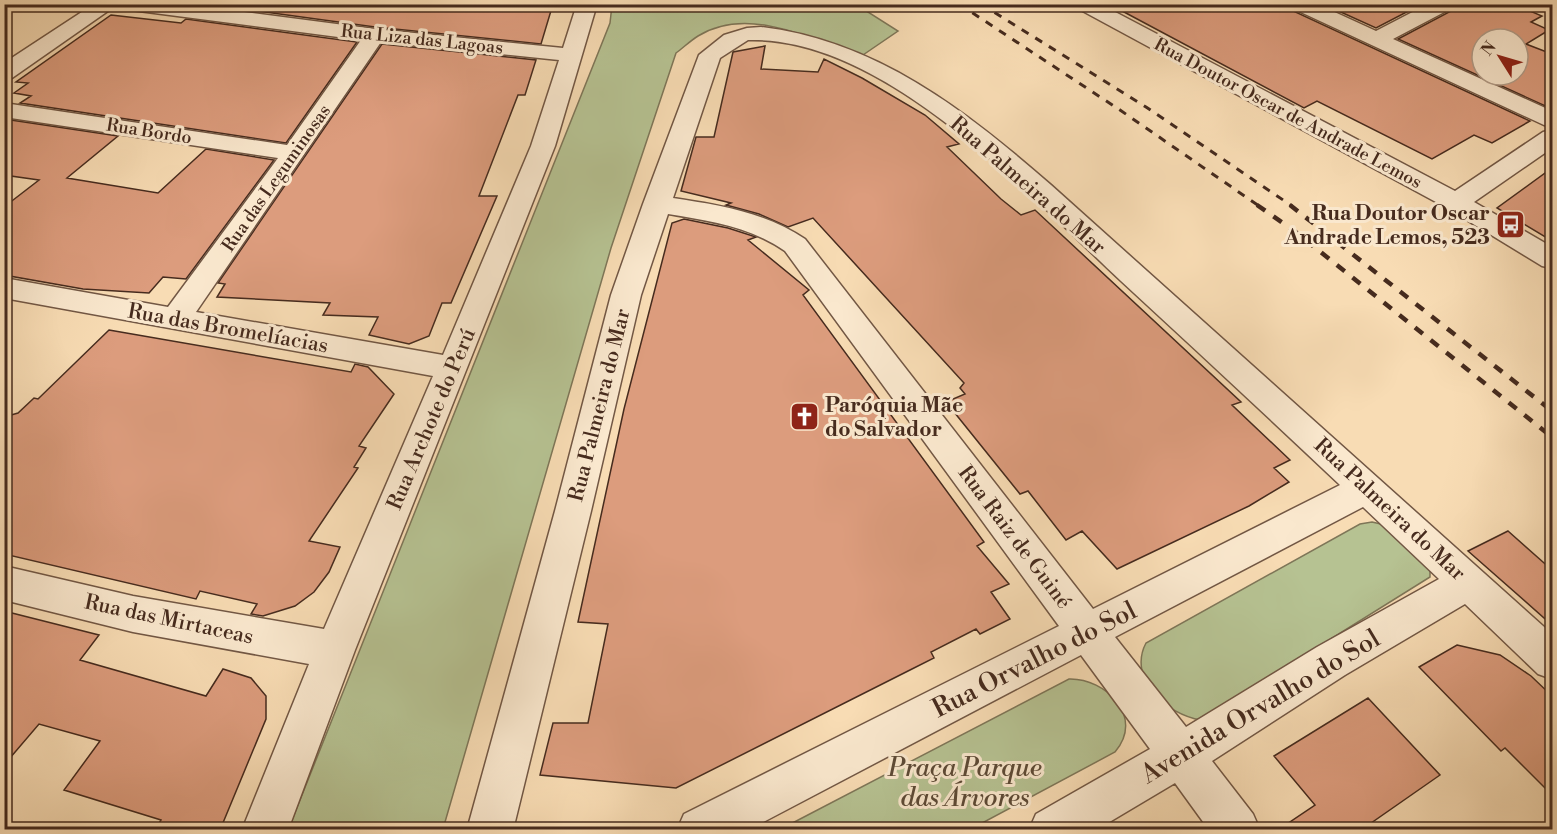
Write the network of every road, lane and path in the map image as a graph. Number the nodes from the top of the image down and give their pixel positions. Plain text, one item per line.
1 (108, 4) edge
2 (131, 4) edge
3 (586, 4) edge
4 (1084, 4) edge
5 (1299, 4) edge
6 (1445, 4) edge
7 (375, 35) junction
8 (1377, 39) junction
9 (571, 55) junction
10 (4, 73) edge
11 (4, 110) edge
12 (1552, 120) edge
13 (1552, 137) edge
14 (294, 153) junction
15 (1456, 202) junction
16 (656, 204) junction
17 (1552, 260) edge
18 (4, 288) edge
19 (176, 319) junction
20 (452, 368) junction
21 (1367, 488) junction
22 (1468, 582) junction
23 (4, 583) edge
24 (1088, 632) junction
25 (335, 650) junction
26 (1552, 660) edge
27 (1181, 755) junction
28 (265, 830) edge
29 (489, 830) edge
30 (700, 830) edge
31 (1052, 830) edge
32 (1237, 830) edge

1 - 10 street
2 - 7 street, Rua Liza das Lagoas
3 - 9 street, Rua Archote do Perú
4 - 15 street, Rua Doutor Oscar de Andrade Lemos
5 - 8 street
6 - 8 street
7 - 9 street, Rua Liza das Lagoas
7 - 14 street, Rua das Leguminosas
8 - 12 street
9 - 20 street, Rua Archote do Perú
11 - 14 street, Rua Bordo
13 - 15 street
14 - 19 street, Rua das Leguminosas
15 - 17 street, Rua Doutor Oscar de Andrade Lemos
16 - 21 street, Rua Palmeira do Mar
16 - 24 street, Rua Raiz de Guiné
16 - 29 street, Rua Palmeira do Mar
18 - 19 street, Rua das Bromelíacias
19 - 20 street, Rua das Bromelíacias
20 - 25 street, Rua Archote do Perú
21 - 22 street, Rua Palmeira do Mar
21 - 24 street, Rua Orvalho do Sol
22 - 26 street, Rua Palmeira do Mar
22 - 27 street, Avenida Orvalho do Sol
23 - 25 street, Rua das Mirtaceas
24 - 27 street, Rua Raiz de Guiné
24 - 30 street, Rua Orvalho do Sol
25 - 28 street, Rua Archote do Perú
27 - 31 street, Avenida Orvalho do Sol
27 - 32 street, Rua Raiz de Guiné

